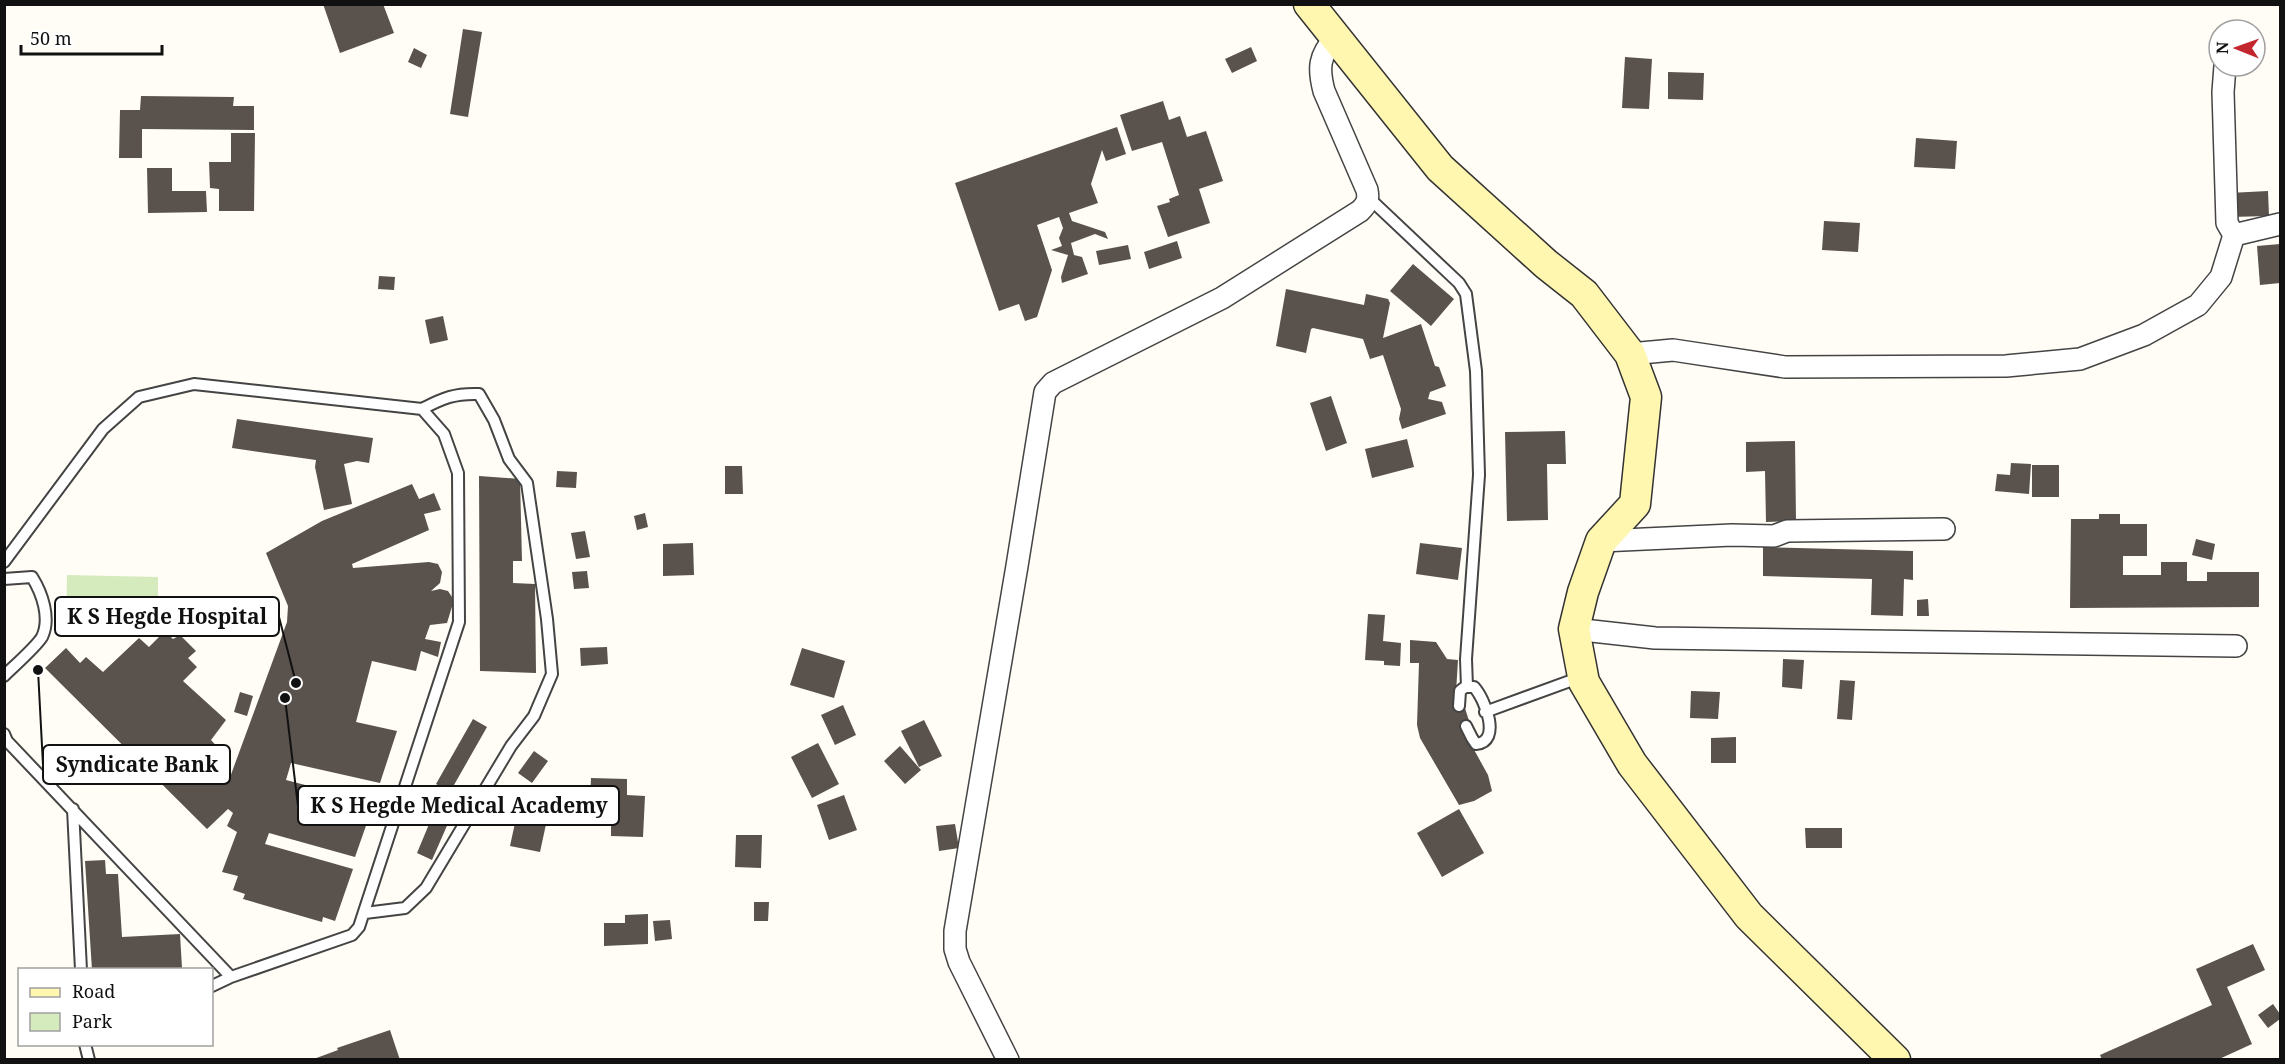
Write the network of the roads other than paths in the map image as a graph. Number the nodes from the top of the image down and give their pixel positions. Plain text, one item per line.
1 (1309, 4) edge
2 (1335, 38) junction
3 (2224, 78) edge
4 (1368, 198) junction
5 (2280, 224) edge
6 (2234, 235) junction
7 (1630, 354) junction
8 (422, 410) junction
9 (1944, 529) dead end
10 (1601, 541) junction
11 (4, 562) edge
12 (4, 579) edge
13 (1574, 629) junction
14 (2236, 646) dead end
15 (4, 676) edge
16 (1583, 676) junction
17 (1467, 687) junction
18 (1459, 706) dead end
19 (1485, 712) junction
20 (1467, 726) dead end
21 (4, 734) edge
22 (73, 809) junction
23 (365, 913) junction
24 (81, 968) edge
25 (231, 977) junction
26 (213, 986) edge
27 (1008, 1059) edge
28 (1895, 1059) edge

1 - 2 main road
2 - 4 street
2 - 7 main road
3 - 6 street
4 - 17 lane
4 - 27 street
5 - 6 street
6 - 7 street
7 - 10 main road
8 - 11 lane
8 - 23 lane
8 - 23 lane
9 - 10 street
10 - 13 main road
12 - 15 lane
13 - 14 street
13 - 16 main road
16 - 19 lane
16 - 28 main road
17 - 18 lane
17 - 19 lane
19 - 20 lane
21 - 22 lane
22 - 24 lane
22 - 25 lane
23 - 25 lane
25 - 26 lane

